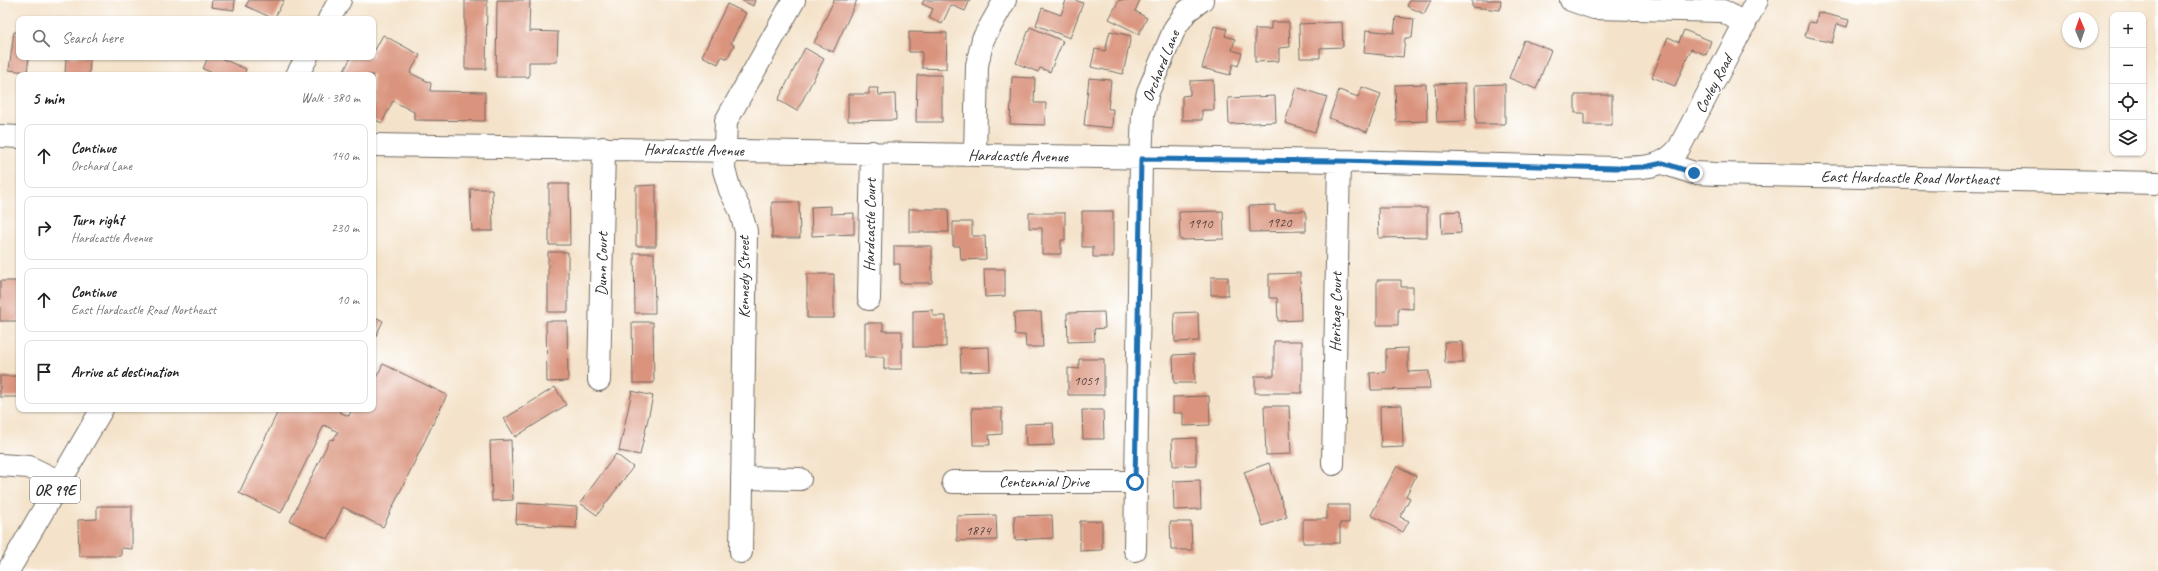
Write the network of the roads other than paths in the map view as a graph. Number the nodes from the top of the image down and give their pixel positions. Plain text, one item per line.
1 (340, 0) edge
2 (794, 0) edge
3 (1005, 0) edge
4 (1202, 0) edge
5 (1571, 0) edge
6 (1757, 0) edge
7 (331, 16) edge
8 (1745, 24) junction
9 (305, 60) edge
10 (299, 72) edge
11 (0, 136) edge
12 (16, 137) edge
13 (376, 145) edge
14 (604, 148) junction
15 (724, 151) junction
16 (872, 152) junction
17 (975, 155) junction
18 (1141, 159) junction
19 (1339, 161) junction
20 (1663, 163) junction
21 (2158, 183) edge
22 (869, 299) dead end
23 (599, 380) dead end
24 (100, 412) edge
25 (0, 464) edge
26 (1333, 464) dead end
27 (742, 478) junction
28 (800, 479) dead end
29 (60, 482) junction
30 (953, 482) dead end
31 (1135, 482) junction
32 (1135, 550) dead end
33 (741, 552) dead end
34 (8, 571) edge

1 - 7 street
2 - 15 street, Kennedy Street
3 - 17 street
4 - 18 street, Orchard Lane
5 - 8 street
6 - 8 street, Cooley Road
8 - 20 street, Cooley Road
9 - 10 street
11 - 12 street
13 - 14 street, Hardcastle Avenue
14 - 15 street, Hardcastle Avenue
14 - 23 street, Dunn Court
15 - 16 street, Hardcastle Avenue
15 - 27 street, Kennedy Street
16 - 17 street, Hardcastle Avenue
16 - 22 street, Hardcastle Court
17 - 18 street, Hardcastle Avenue
18 - 19 street, Hardcastle Avenue
18 - 31 street, Orchard Lane
19 - 20 street, Hardcastle Avenue
19 - 26 street, Heritage Court
20 - 21 street, East Hardcastle Road Northeast
24 - 29 street, OR 99E
25 - 29 street
27 - 28 street
27 - 33 street, Kennedy Street
29 - 34 street, OR 99E
30 - 31 street, Centennial Drive
31 - 32 street, Orchard Lane

